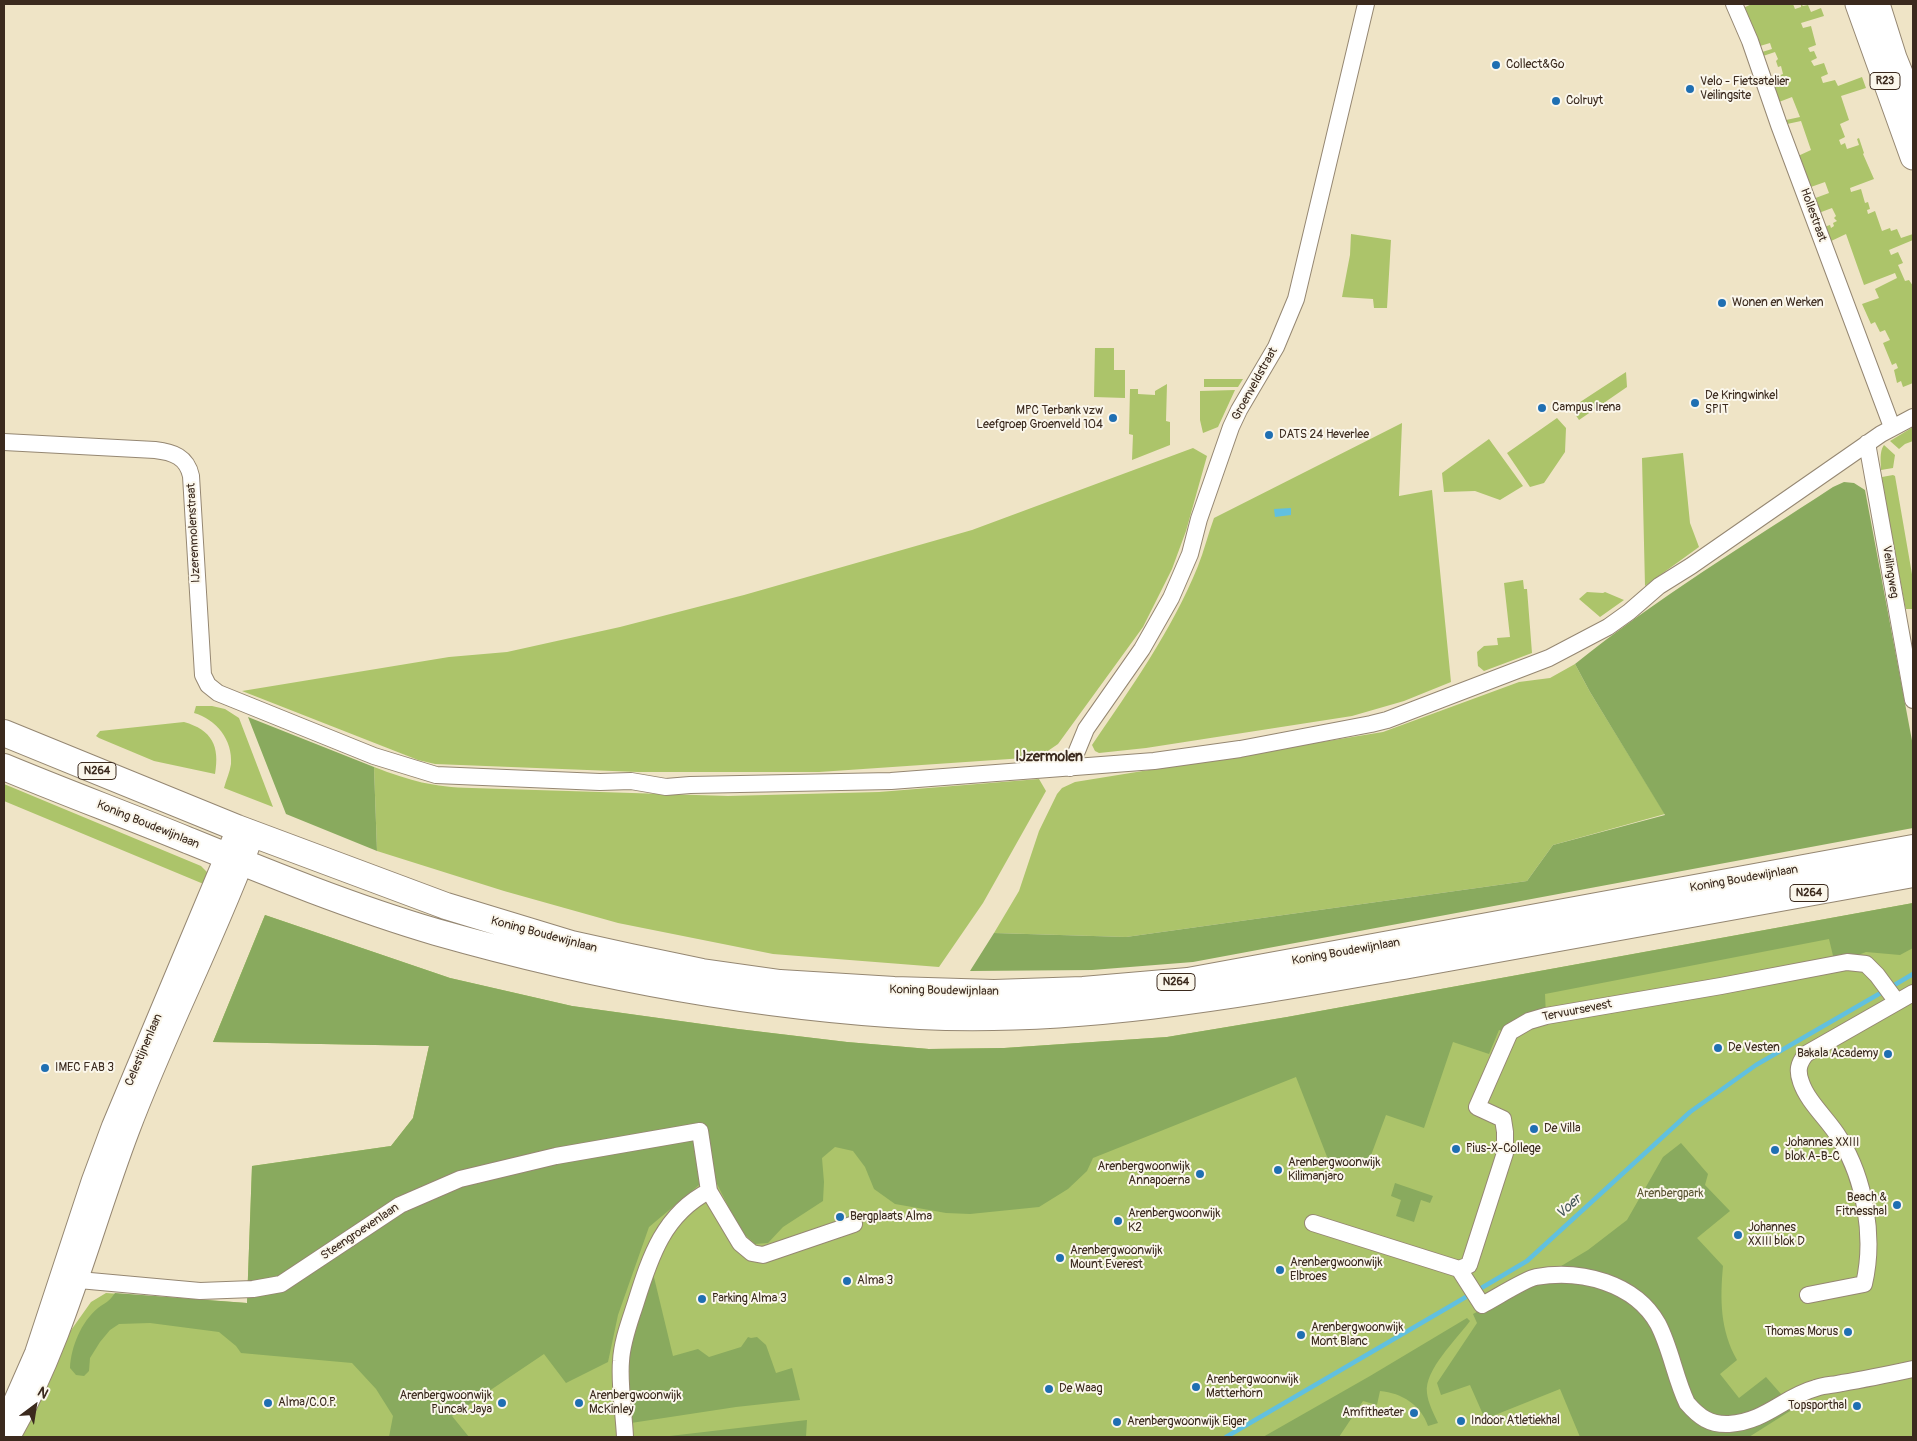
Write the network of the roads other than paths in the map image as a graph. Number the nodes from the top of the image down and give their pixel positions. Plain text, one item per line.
1 (1366, 4) edge
2 (1734, 4) edge
3 (1858, 4) edge
4 (1877, 4) edge
5 (1913, 105) edge
6 (1913, 157) edge
7 (1913, 417) edge
8 (1892, 427) junction
9 (4, 442) edge
10 (1867, 443) junction
11 (1913, 700) edge
12 (4, 733) edge
13 (4, 766) edge
14 (1070, 768) junction
15 (246, 831) junction
16 (1910, 847) edge
17 (235, 859) junction
18 (1913, 874) edge
19 (1913, 993) edge
20 (1894, 998) junction
21 (709, 1191) junction
22 (1313, 1223) dead end
23 (854, 1224) dead end
24 (1463, 1275) junction
25 (70, 1278) junction
26 (1808, 1295) dead end
27 (1913, 1369) edge
28 (4, 1418) edge
29 (10, 1437) edge
30 (626, 1437) edge

1 - 14 street, Groenveldstraat
2 - 8 street, Hollestraat
3 - 6 main road, R23
4 - 5 main road, R23
7 - 8 street
8 - 10 street
9 - 14 street, IJzerenmolenstraat
10 - 11 street, Veilingweg
10 - 14 street
12 - 15 highway, Koning Boudewijnlaan / N264
13 - 17 highway, Koning Boudewijnlaan / N264
15 - 16 highway, Koning Boudewijnlaan / N264
15 - 17 street, Celestijnenlaan
17 - 18 highway, Koning Boudewijnlaan / N264
17 - 25 street, Celestijnenlaan
19 - 20 street
20 - 24 street, Tervuursevest
20 - 26 street
21 - 23 street
21 - 25 street, Steengroevenlaan
21 - 30 street
22 - 24 street
24 - 27 street
25 - 28 street, Celestijnenlaan
25 - 29 street, Celestijnenlaan

